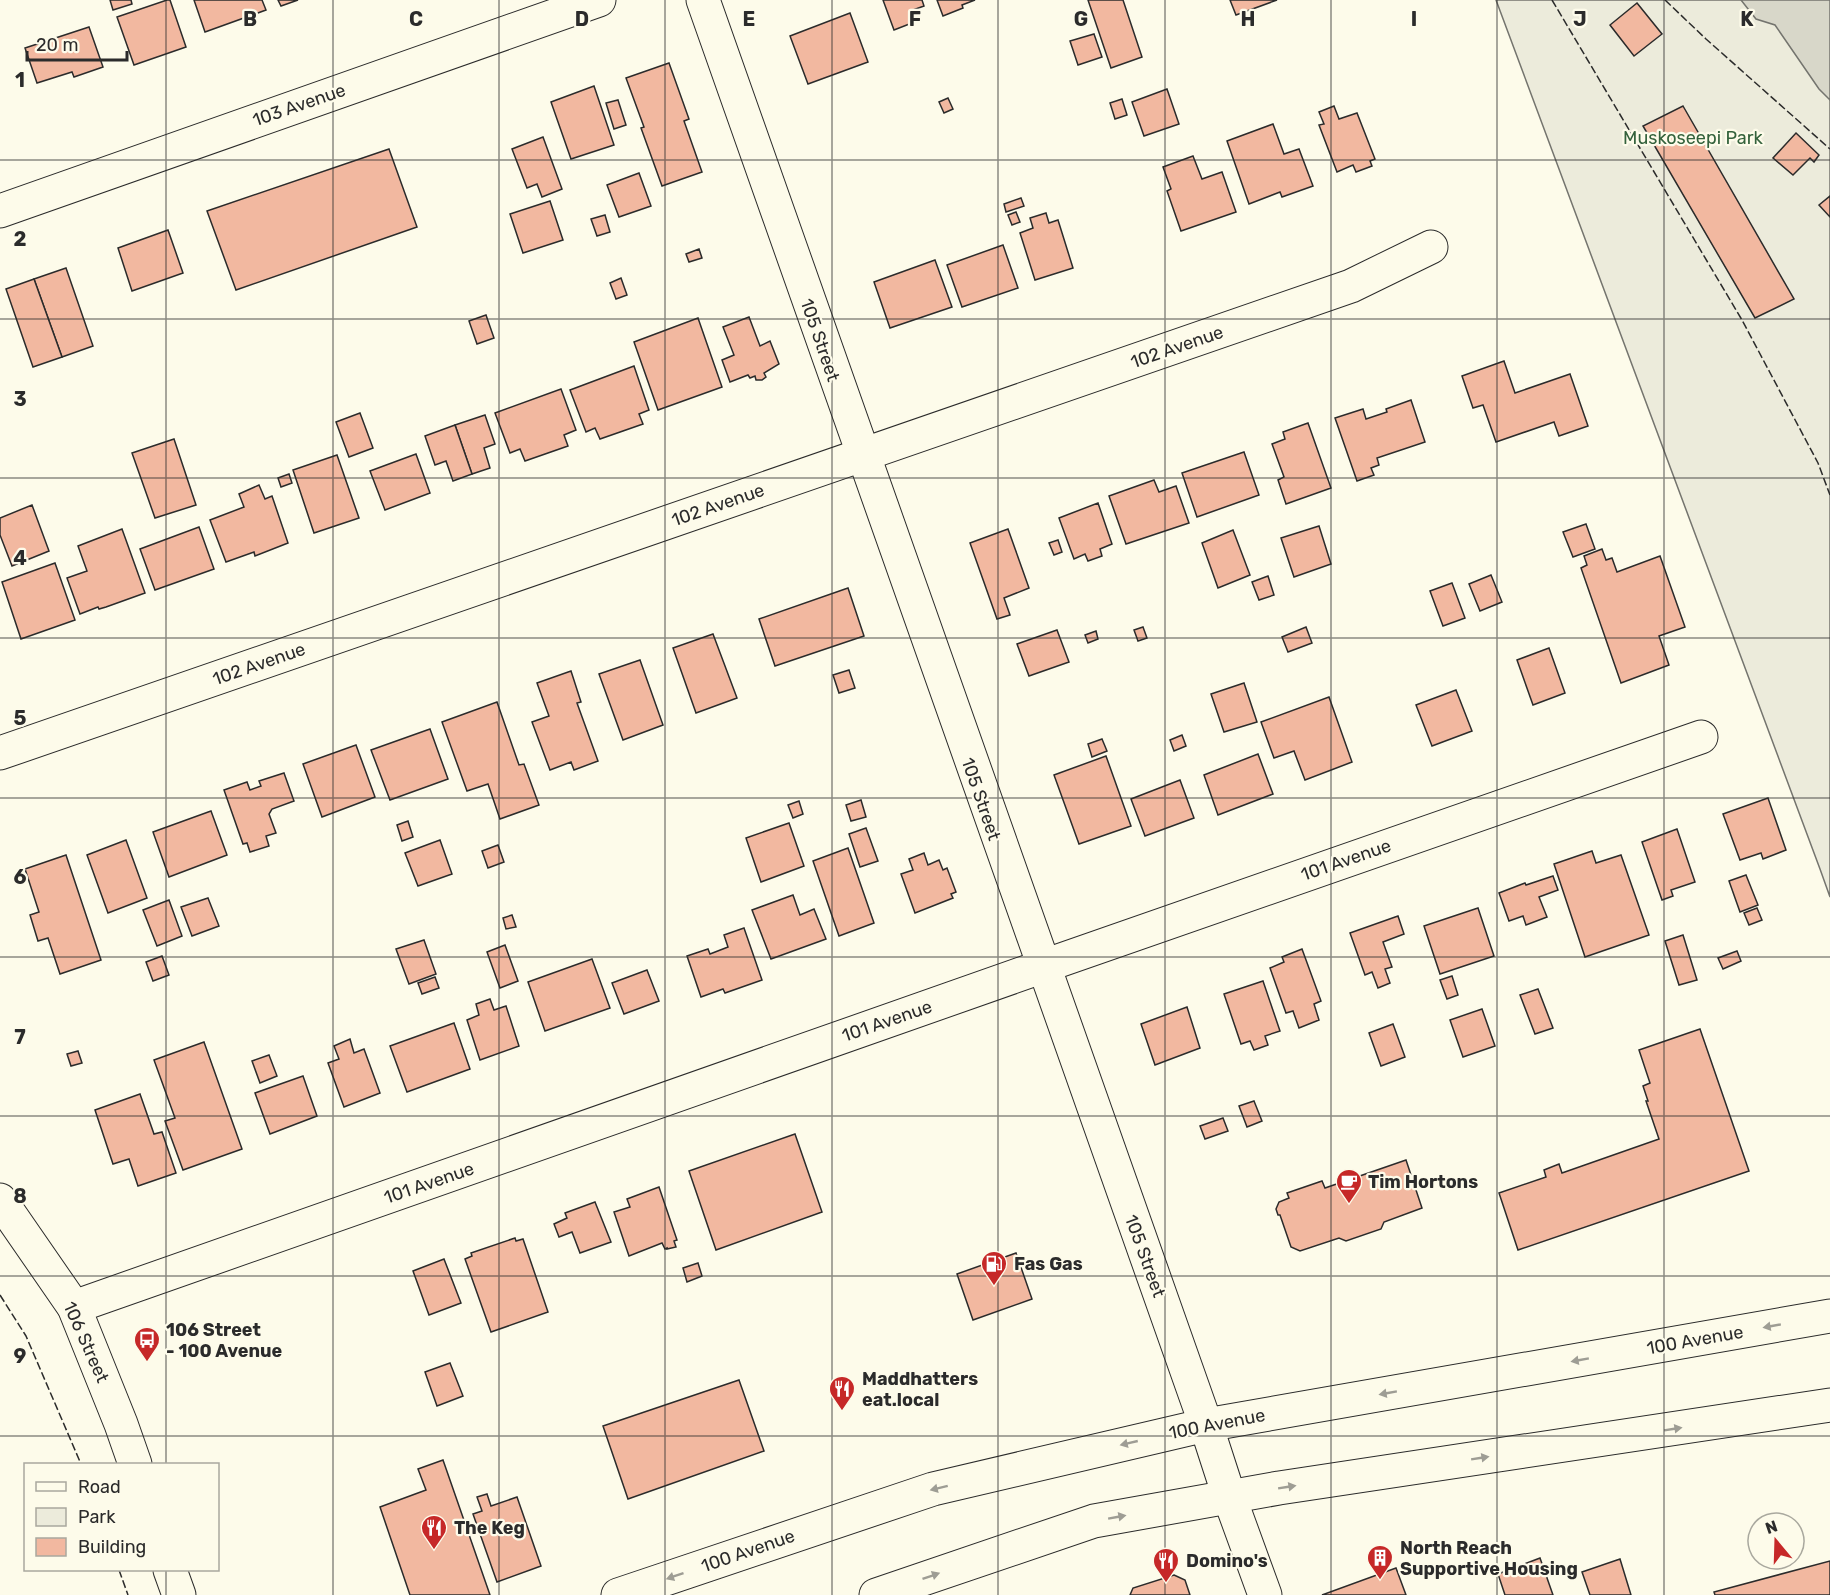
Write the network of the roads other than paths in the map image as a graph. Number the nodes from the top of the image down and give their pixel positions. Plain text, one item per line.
1 (599, 0) edge
2 (703, 0) edge
3 (0, 210) edge
4 (1431, 247) dead end
5 (860, 456) junction
6 (1701, 737) dead end
7 (0, 753) edge
8 (1041, 967) junction
9 (0, 1200) edge
10 (74, 1307) junction
11 (1830, 1316) edge
12 (1830, 1405) edge
13 (1206, 1425) junction
14 (135, 1463) edge
15 (1229, 1496) junction
16 (171, 1571) edge
17 (179, 1595) edge
18 (618, 1595) edge
19 (876, 1595) edge
20 (1265, 1595) edge

1 - 3 street, 103 Avenue
2 - 5 street, 105 Street
4 - 5 street, 102 Avenue
5 - 7 street, 102 Avenue
5 - 8 street, 105 Street
6 - 8 street, 101 Avenue
8 - 10 street, 101 Avenue
8 - 13 street, 105 Street
9 - 10 street, 106 Street
10 - 14 street, 106 Street
11 -> 13 street, 100 Avenue
15 -> 12 street
13 - 15 street, 105 Street
13 -> 18 street, 100 Avenue
19 -> 15 street
15 - 20 street, 105 Street
16 - 17 street

